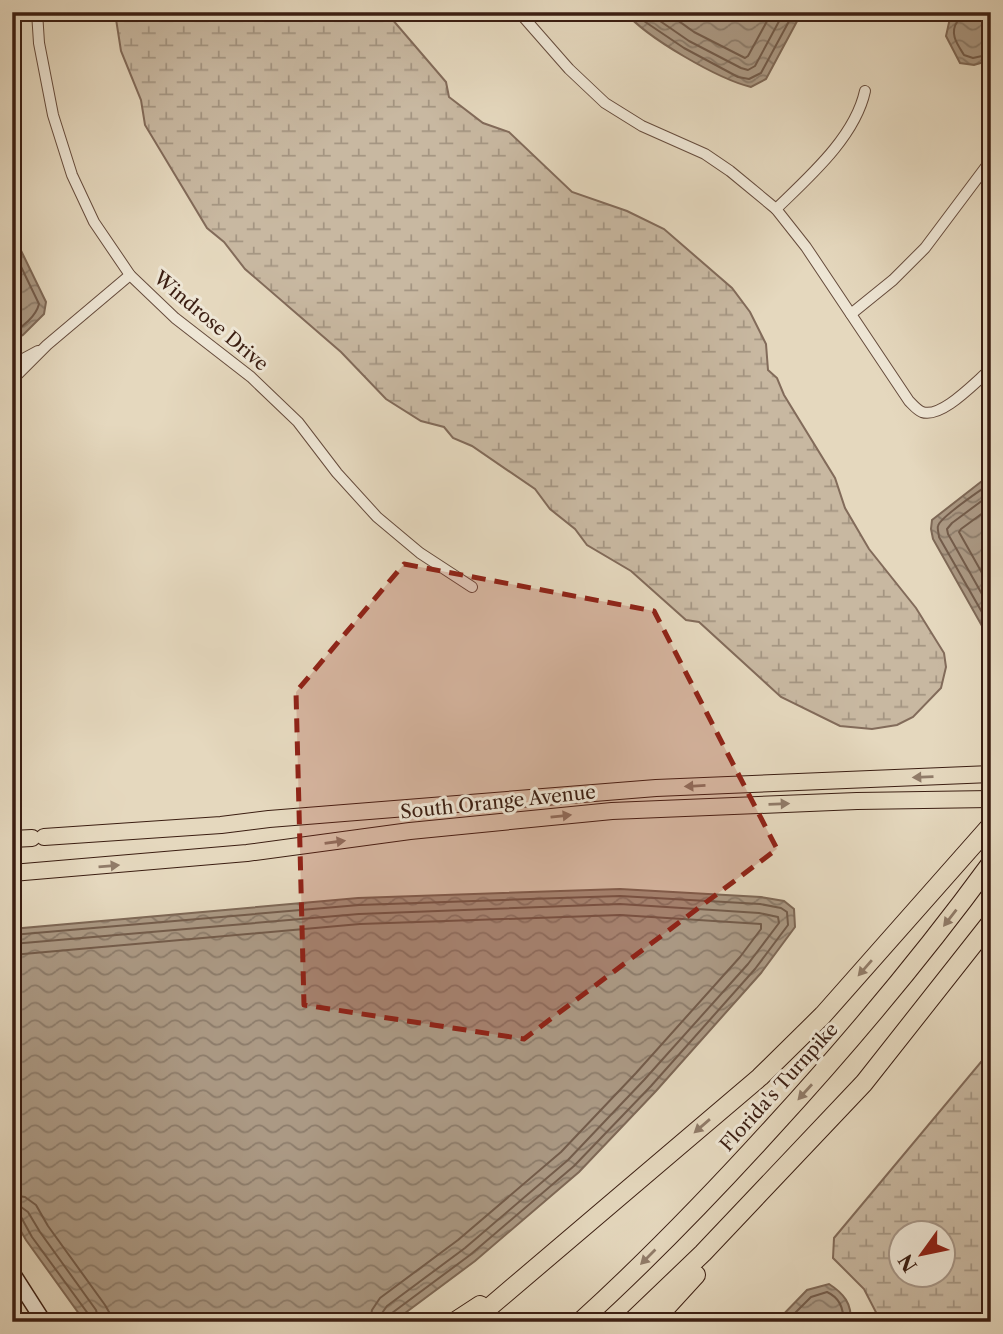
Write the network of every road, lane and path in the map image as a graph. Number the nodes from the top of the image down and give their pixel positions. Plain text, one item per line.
1 (37, 12) edge
2 (519, 12) edge
3 (865, 91) dead end
4 (991, 160) edge
5 (776, 209) junction
6 (130, 275) junction
7 (851, 314) junction
8 (47, 345) junction
9 (12, 365) edge
10 (991, 369) edge
11 (12, 380) edge
12 (472, 587) dead end
13 (991, 774) edge
14 (988, 799) edge
15 (991, 825) edge
16 (12, 839) edge
17 (991, 863) edge
18 (12, 873) edge
19 (991, 922) edge
20 (864, 1083) junction
21 (559, 1248) junction
22 (12, 1272) edge
23 (44, 1322) edge
24 (454, 1322) edge
25 (471, 1322) edge
26 (580, 1322) edge
27 (631, 1322) edge
28 (653, 1322) edge

1 - 6 street, Windrose Drive
2 - 5 street
3 - 5 street
4 - 7 street
5 - 7 street
6 - 8 street
6 - 12 street, Windrose Drive
7 - 10 street
8 - 9 street
8 - 11 street
13 -> 16 main road, South Orange Avenue
18 -> 14 main road, South Orange Avenue
15 -> 21 highway
17 -> 26 highway, Florida's Turnpike
19 - 20 highway
20 - 27 highway
20 - 28 highway
21 - 24 highway
21 - 25 highway
22 - 23 main road

